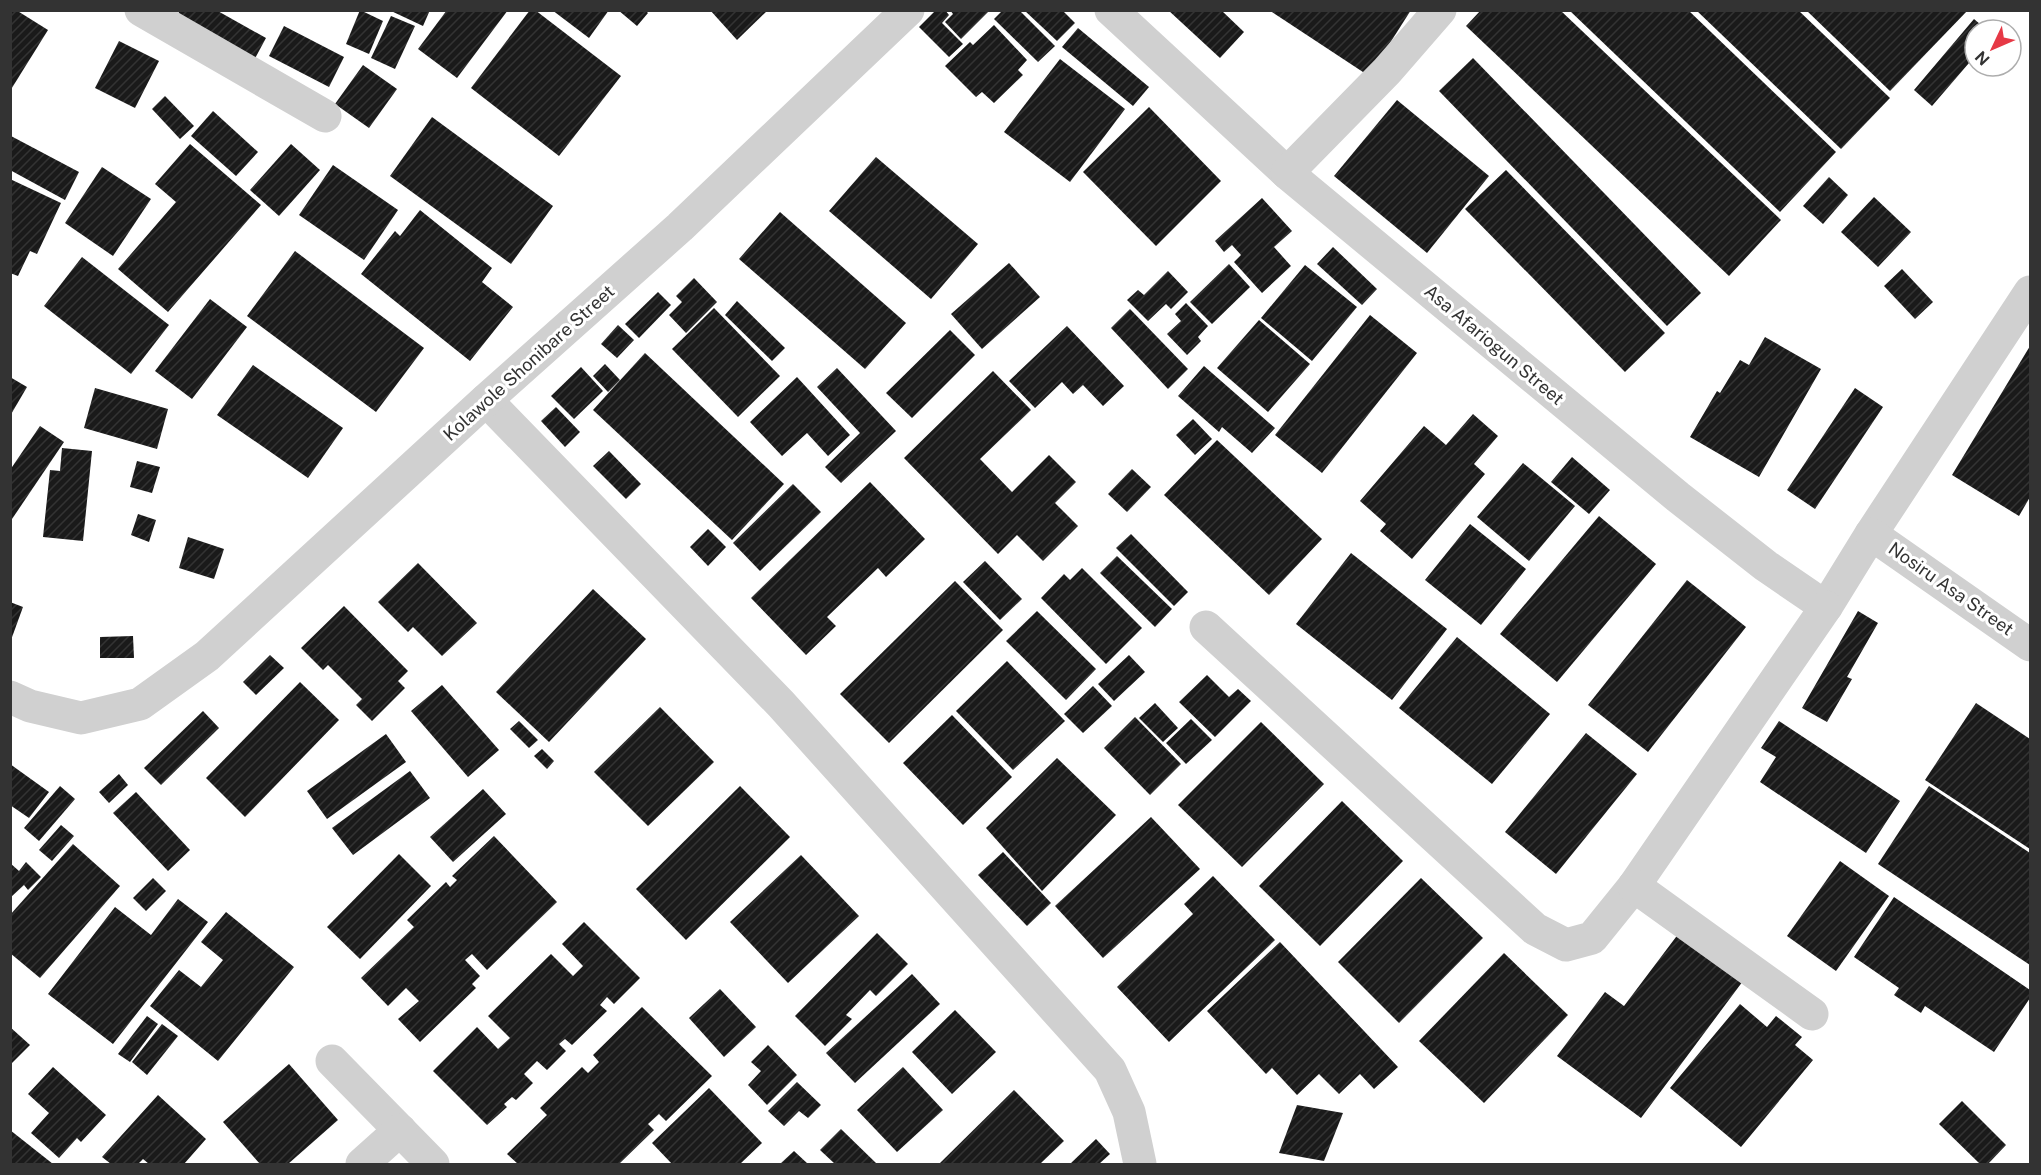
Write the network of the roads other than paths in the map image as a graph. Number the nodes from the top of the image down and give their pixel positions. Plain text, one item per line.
1 (141, 10) edge
2 (908, 10) edge
3 (1111, 10) edge
4 (1440, 10) edge
5 (325, 116) dead end
6 (1287, 173) junction
7 (2031, 292) edge
8 (486, 400) junction
9 (1871, 534) junction
10 (1826, 607) junction
11 (1206, 627) dead end
12 (2031, 645) edge
13 (10, 697) edge
14 (1634, 886) junction
15 (1812, 1014) dead end
16 (332, 1061) dead end
17 (400, 1130) junction
18 (362, 1164) edge
19 (433, 1164) edge
20 (1140, 1164) edge

1 - 5 street
2 - 8 street, Kolawole Shonibare Street
3 - 6 street, Asa Afariogun Street
4 - 6 street
6 - 10 street, Asa Afariogun Street
7 - 9 street
8 - 13 street, Kolawole Shonibare Street
8 - 20 street
9 - 10 street
9 - 12 street, Nosiru Asa Street
10 - 14 street
11 - 14 street
14 - 15 street
16 - 17 street
17 - 18 street
17 - 19 street

